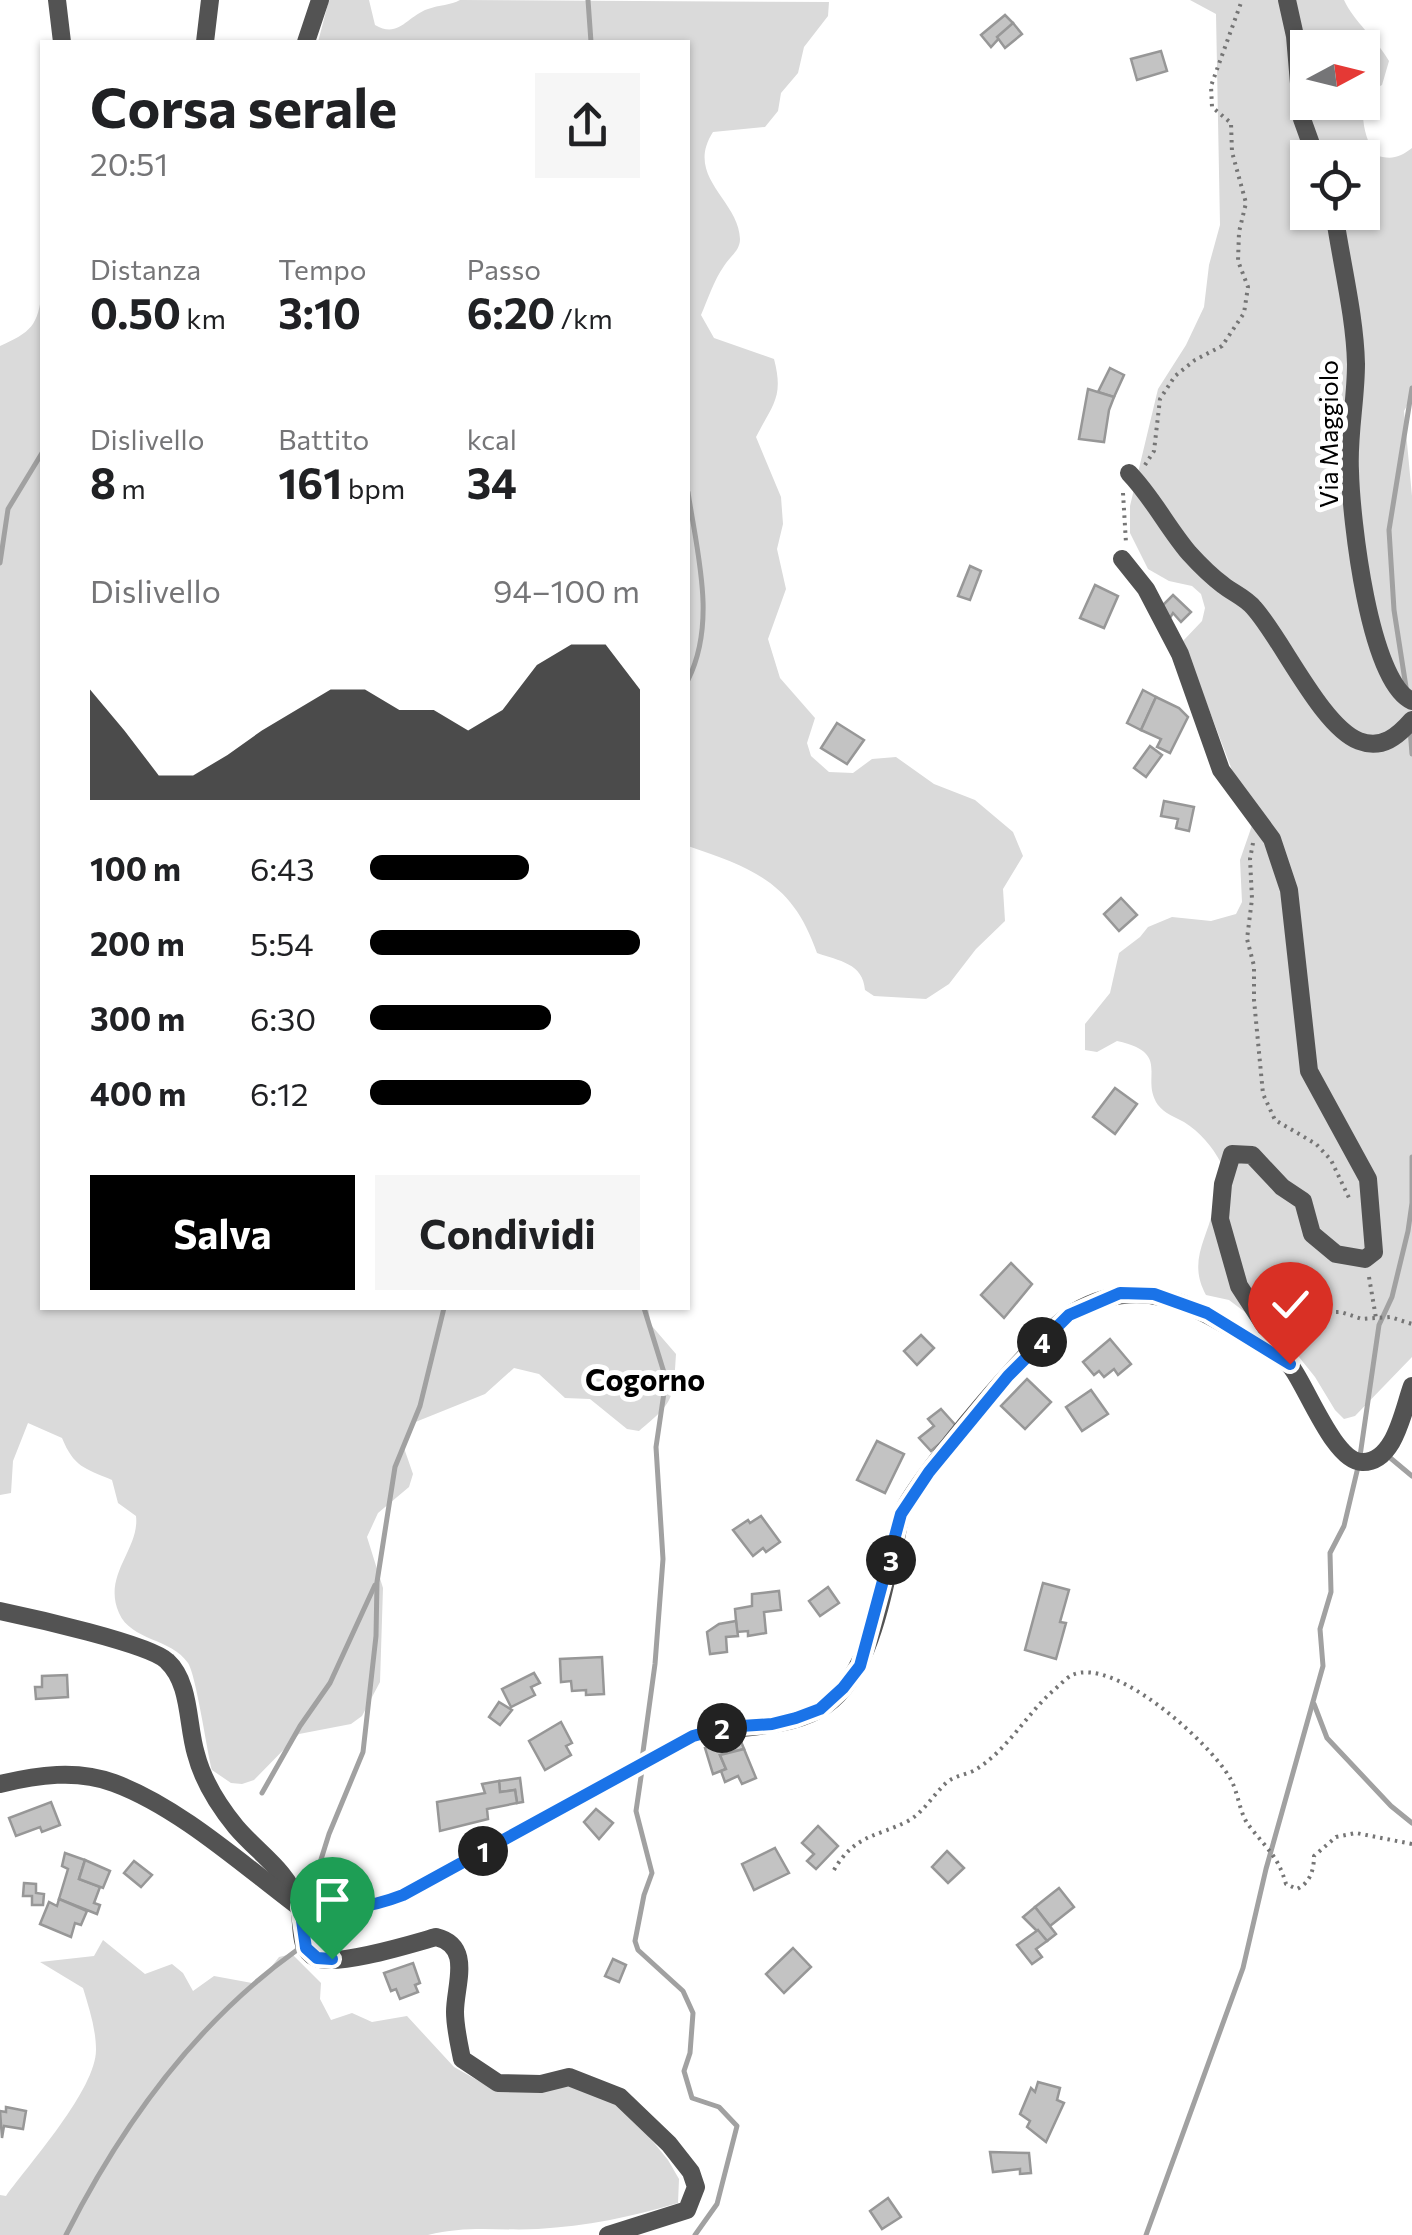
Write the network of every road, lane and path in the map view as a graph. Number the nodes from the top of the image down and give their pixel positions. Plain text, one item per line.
1 (57, 0) edge
2 (210, 0) edge
3 (320, 0) edge
4 (1242, 0) edge
5 (1287, 0) edge
6 (62, 40) edge
7 (205, 40) edge
8 (307, 40) edge
9 (1310, 140) edge
10 (1337, 230) edge
11 (1125, 480) junction
12 (1122, 559) joint
13 (1412, 702) edge
14 (1412, 720) edge
15 (1258, 819) junction
16 (1352, 1204) dead end
17 (1364, 1259) junction
18 (1250, 1303) junction
19 (1376, 1318) junction
20 (1412, 1324) edge
21 (1290, 1364) junction
22 (1412, 1386) edge
23 (0, 1611) edge
24 (0, 1784) edge
25 (1412, 1844) edge
26 (834, 1870) dead end
27 (300, 1907) junction
28 (608, 2235) edge

1 - 6 street
2 - 7 street
3 - 8 street
4 - 11 path
5 - 9 street
10 - 13 street, Via Maggiolo
11 - 12 path
11 - 14 street
12 - 15 street
15 - 16 path
15 - 17 street
17 - 18 street
17 - 19 path
18 - 19 path
18 - 21 street
19 - 20 path
21 - 22 street
21 - 27 street
23 - 27 street
24 - 27 street
25 - 26 path
27 - 28 street

